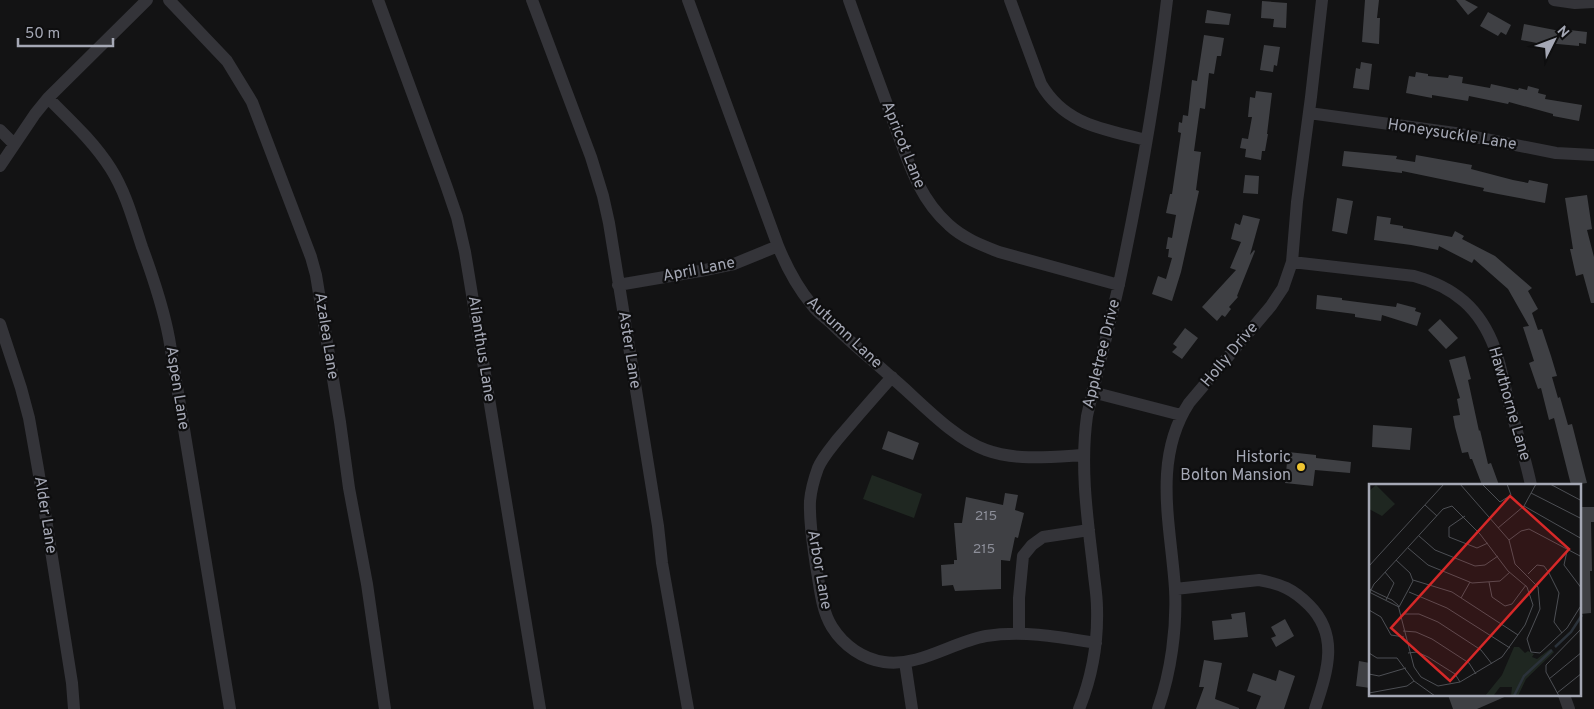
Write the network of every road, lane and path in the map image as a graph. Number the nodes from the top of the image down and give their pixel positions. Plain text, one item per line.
1 (147, 0) edge
2 (169, 0) edge
3 (378, 0) edge
4 (532, 0) edge
5 (688, 0) edge
6 (849, 0) edge
7 (1010, 0) edge
8 (1167, 0) edge
9 (1322, 0) edge
10 (1554, 0) edge
11 (1594, 2) edge
12 (48, 98) junction
13 (1309, 113) junction
14 (0, 130) edge
15 (1146, 140) junction
16 (14, 144) junction
17 (1594, 156) edge
18 (0, 166) edge
19 (778, 246) junction
20 (1292, 262) junction
21 (1119, 284) junction
22 (618, 285) junction
23 (0, 324) edge
24 (892, 377) junction
25 (1092, 392) junction
26 (1181, 416) junction
27 (1083, 455) junction
28 (1531, 484) edge
29 (1089, 530) junction
30 (1175, 588) junction
31 (1020, 633) junction
32 (1096, 644) junction
33 (905, 662) junction
34 (1564, 696) edge
35 (74, 709) edge
36 (230, 709) edge
37 (385, 709) edge
38 (540, 709) edge
39 (688, 709) edge
40 (912, 709) edge
41 (1079, 709) edge
42 (1158, 709) edge
43 (1315, 709) edge
44 (1569, 709) edge

1 - 12 street
2 - 37 street, Azalea Lane
3 - 38 street, Ailanthus Lane
4 - 22 street, Aster Lane
5 - 19 street, Autumn Lane
6 - 21 street, Apricot Lane
7 - 15 street
8 - 15 street, Appletree Drive
9 - 13 street, Holly Drive
10 - 11 street
12 - 16 street
12 - 36 street, Aspen Lane
13 - 17 street, Honeysuckle Lane
13 - 20 street, Holly Drive
14 - 16 street
15 - 21 street, Appletree Drive
16 - 18 street
19 - 22 street, April Lane
19 - 24 street, Autumn Lane
20 - 26 street, Holly Drive
20 - 28 street, Hawthorne Lane
21 - 25 street, Appletree Drive
22 - 39 street, Aster Lane
23 - 35 street, Alder Lane
24 - 27 street, Autumn Lane
24 - 33 street, Arbor Lane
25 - 26 street
25 - 27 street, Appletree Drive
26 - 30 street, Holly Drive
27 - 29 street, Appletree Drive
29 - 31 street
29 - 32 street, Appletree Drive
30 - 42 street, Holly Drive
30 - 43 street
31 - 32 street, Arbor Lane
31 - 33 street, Arbor Lane
32 - 41 street, Appletree Drive
33 - 40 street
34 - 44 street

